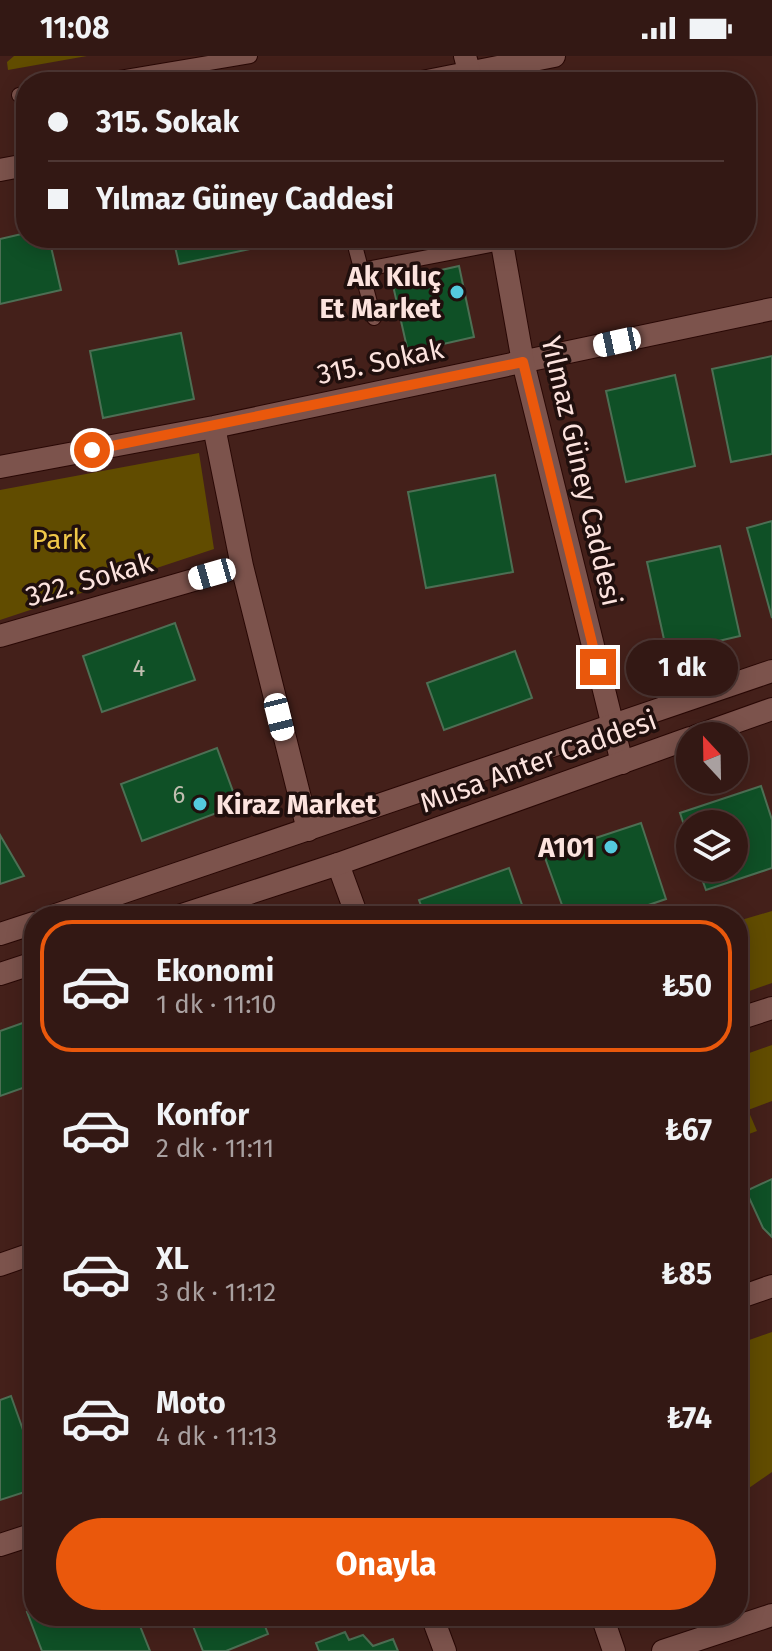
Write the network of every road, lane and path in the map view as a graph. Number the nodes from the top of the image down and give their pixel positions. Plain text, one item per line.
1 (250, 56) edge
2 (554, 56) edge
3 (162, 63) edge
4 (469, 70) edge
5 (131, 72) edge
6 (356, 248) edge
7 (464, 248) edge
8 (502, 248) edge
9 (361, 270) junction
10 (772, 309) edge
11 (374, 318) dead end
12 (523, 362) junction
13 (214, 427) junction
14 (0, 467) edge
15 (242, 566) junction
16 (0, 636) edge
17 (772, 671) edge
18 (772, 709) edge
19 (735, 722) edge
20 (612, 724) junction
21 (676, 743) edge
22 (622, 763) junction
23 (308, 830) junction
24 (338, 864) junction
25 (83, 906) edge
26 (210, 906) edge
27 (353, 906) edge
28 (24, 926) edge
29 (0, 934) edge
30 (24, 966) edge
31 (0, 974) edge
32 (772, 1008) edge
33 (748, 1016) edge
34 (24, 1257) edge
35 (0, 1265) edge
36 (772, 1286) edge
37 (748, 1294) edge
38 (24, 1537) edge
39 (0, 1545) edge
40 (772, 1615) edge
41 (748, 1623) edge
42 (436, 1626) edge
43 (605, 1626) edge
44 (739, 1626) edge
45 (445, 1651) edge
46 (614, 1651) edge
47 (663, 1651) edge

1 - 3 lane
2 - 4 street
3 - 5 lane
6 - 9 lane
7 - 9 lane
8 - 12 street, Yılmaz Güney Caddesi
9 - 11 lane
10 - 12 street, 315. Sokak
12 - 13 street, 315. Sokak
12 - 20 street, Yılmaz Güney Caddesi
13 - 14 street, 315. Sokak
13 - 15 street
15 - 16 street, 322. Sokak
15 - 23 street
17 - 20 street, Musa Anter Caddesi
18 - 19 street, Musa Anter Caddesi
20 - 22 street, Yılmaz Güney Caddesi
20 - 23 street, Musa Anter Caddesi
21 - 22 street, Musa Anter Caddesi
22 - 24 street, Musa Anter Caddesi
23 - 25 street, Musa Anter Caddesi
24 - 26 street, Musa Anter Caddesi
24 - 27 street
28 - 29 street
30 - 31 street
32 - 33 street
34 - 35 street
36 - 37 street
38 - 39 street
40 - 41 street
42 - 45 street
43 - 46 street
44 - 47 street

